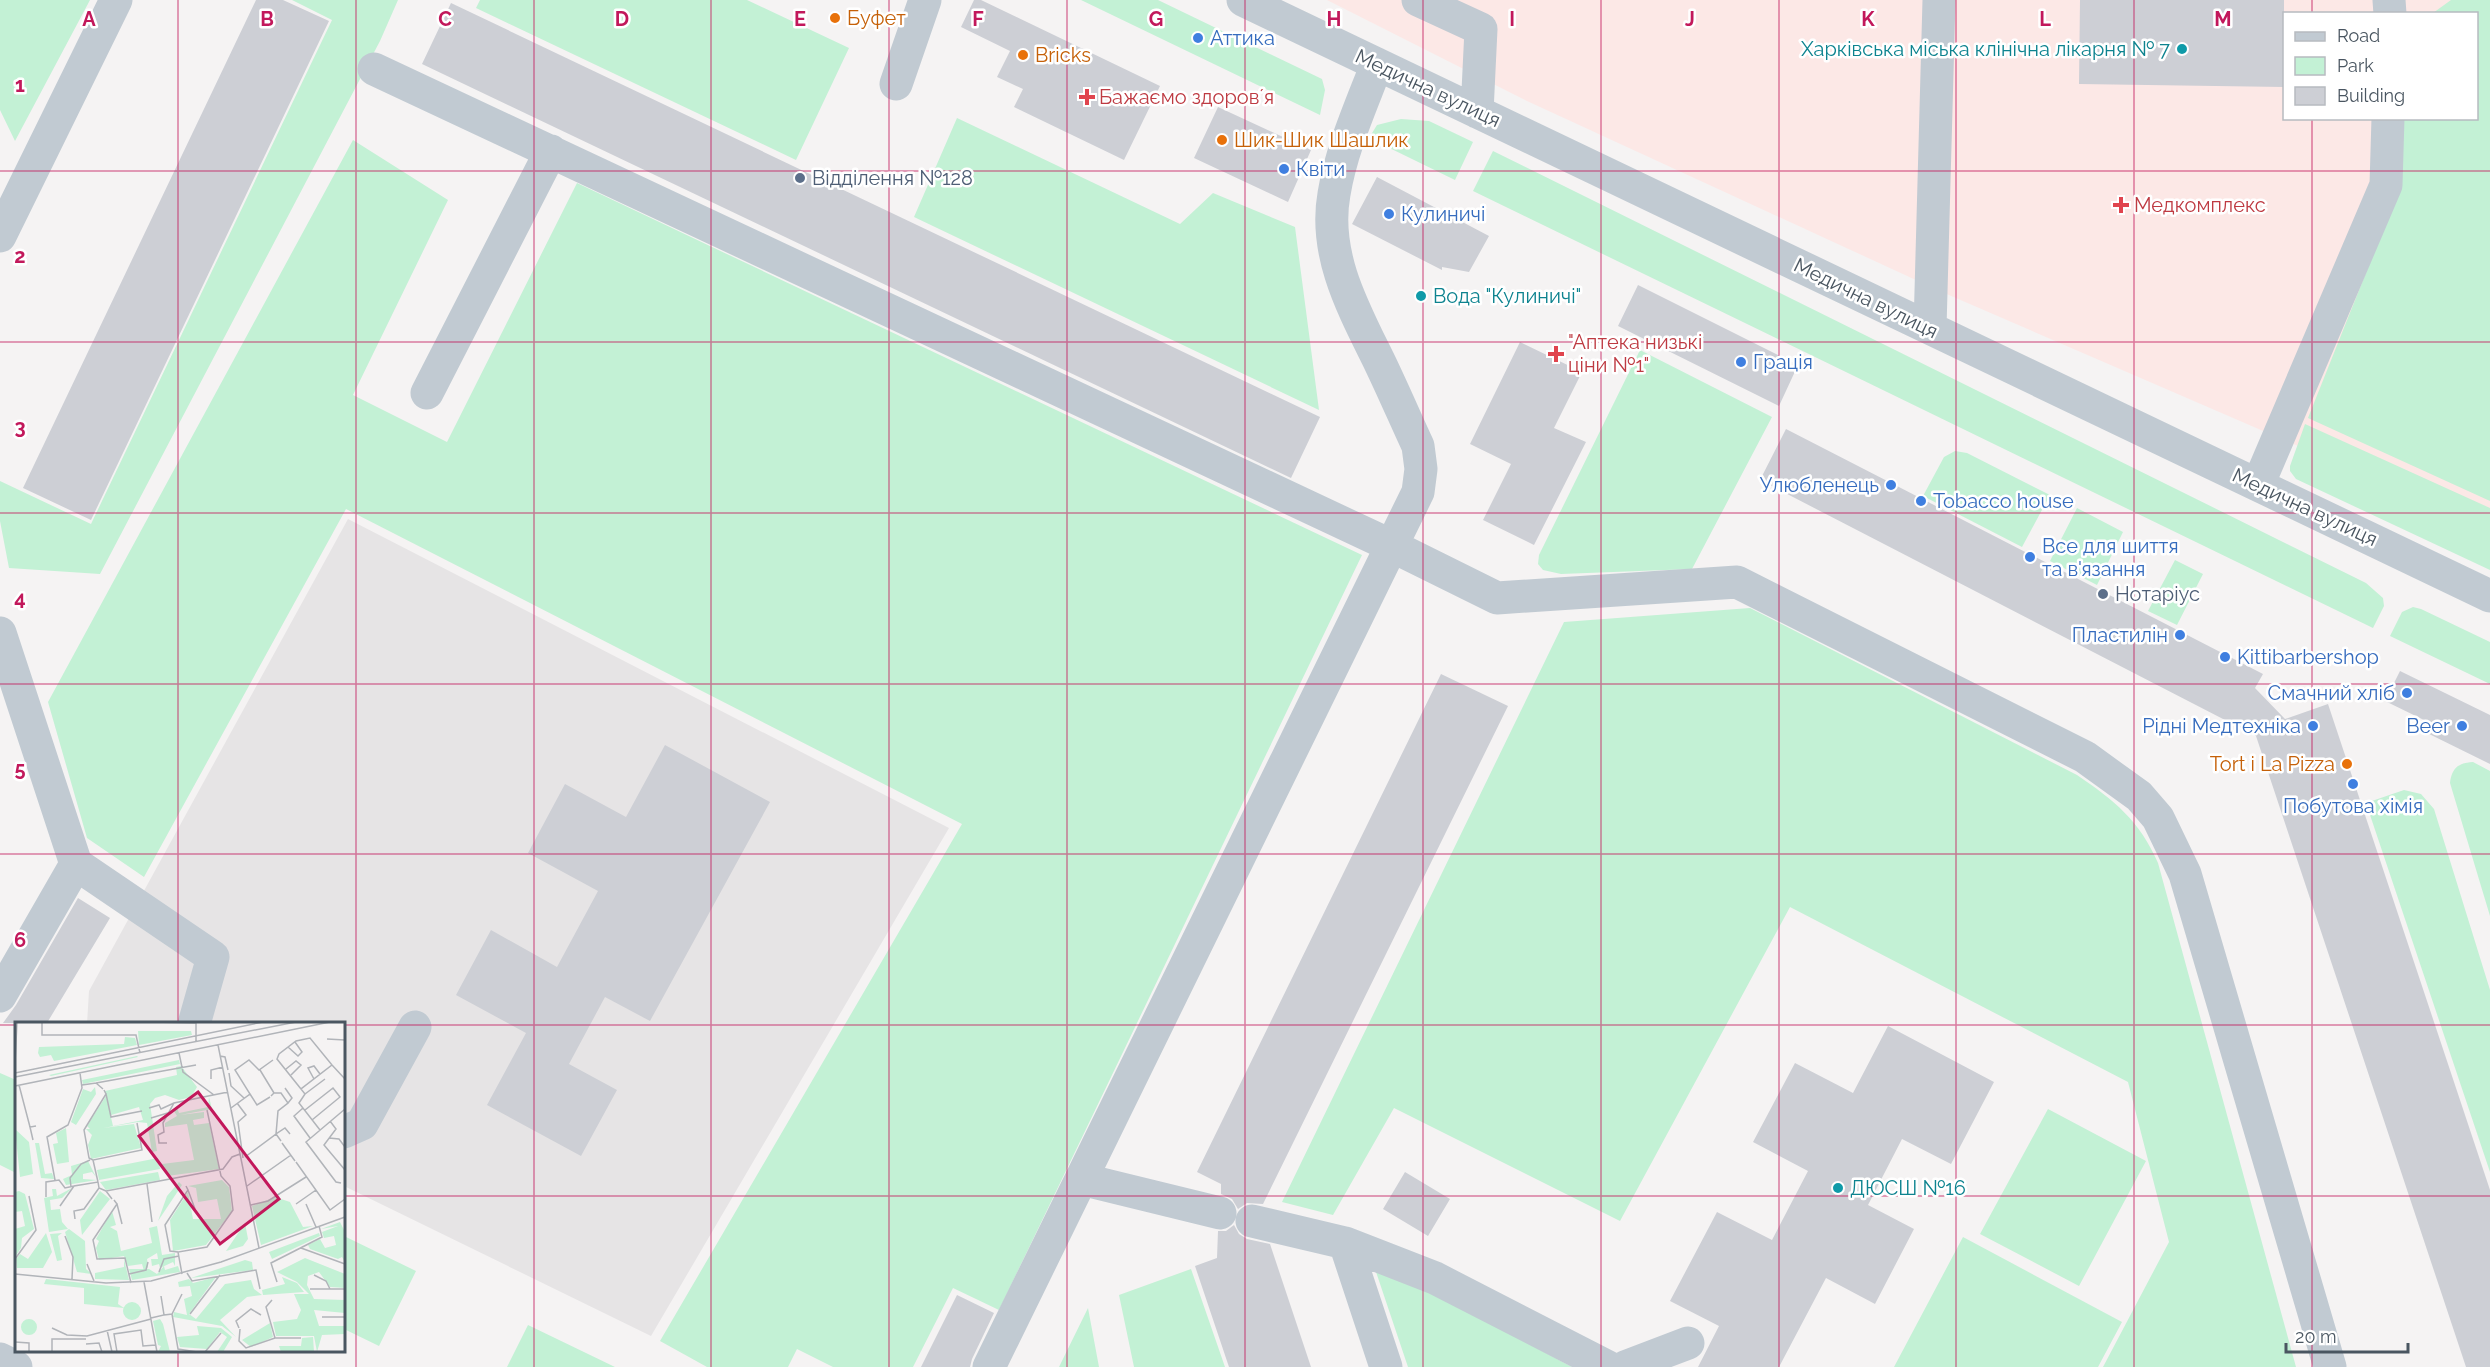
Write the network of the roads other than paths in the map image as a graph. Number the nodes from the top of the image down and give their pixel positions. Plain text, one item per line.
1 (116, 0) edge
2 (926, 0) edge
3 (1243, 0) edge
4 (1419, 0) edge
5 (1939, 0) edge
6 (1481, 15) edge
7 (1377, 64) junction
8 (374, 69) dead end
9 (896, 84) dead end
10 (1477, 112) junction
11 (2388, 120) edge
12 (551, 151) junction
13 (0, 236) edge
14 (1929, 328) junction
15 (427, 393) dead end
16 (2258, 485) junction
17 (1392, 546) junction
18 (2490, 596) edge
19 (0, 633) edge
20 (76, 864) junction
21 (0, 996) edge
22 (194, 1022) edge
23 (415, 1027) dead end
24 (345, 1132) edge
25 (1081, 1179) junction
26 (1220, 1213) dead end
27 (1252, 1221) dead end
28 (1345, 1243) junction
29 (1688, 1342) dead end
30 (0, 1359) edge
31 (16, 1367) edge
32 (989, 1367) edge
33 (1386, 1367) edge
34 (1608, 1367) edge
35 (1625, 1367) edge
36 (2330, 1367) edge

1 - 13 street
2 - 9 street
3 - 7 street, Медична вулиця
4 - 6 street
5 - 14 street
6 - 10 street
7 - 10 street, Медична вулиця
7 - 17 street
8 - 12 street
10 - 14 street, Медична вулиця
11 - 16 street
12 - 15 street
12 - 17 street
14 - 16 street, Медична вулиця
16 - 18 street, Медична вулиця
17 - 25 street
17 - 36 street
19 - 20 street
20 - 21 street
20 - 22 street
23 - 24 street
25 - 26 street
25 - 32 street
27 - 28 street
28 - 33 street
28 - 34 street
29 - 35 street
30 - 31 street

